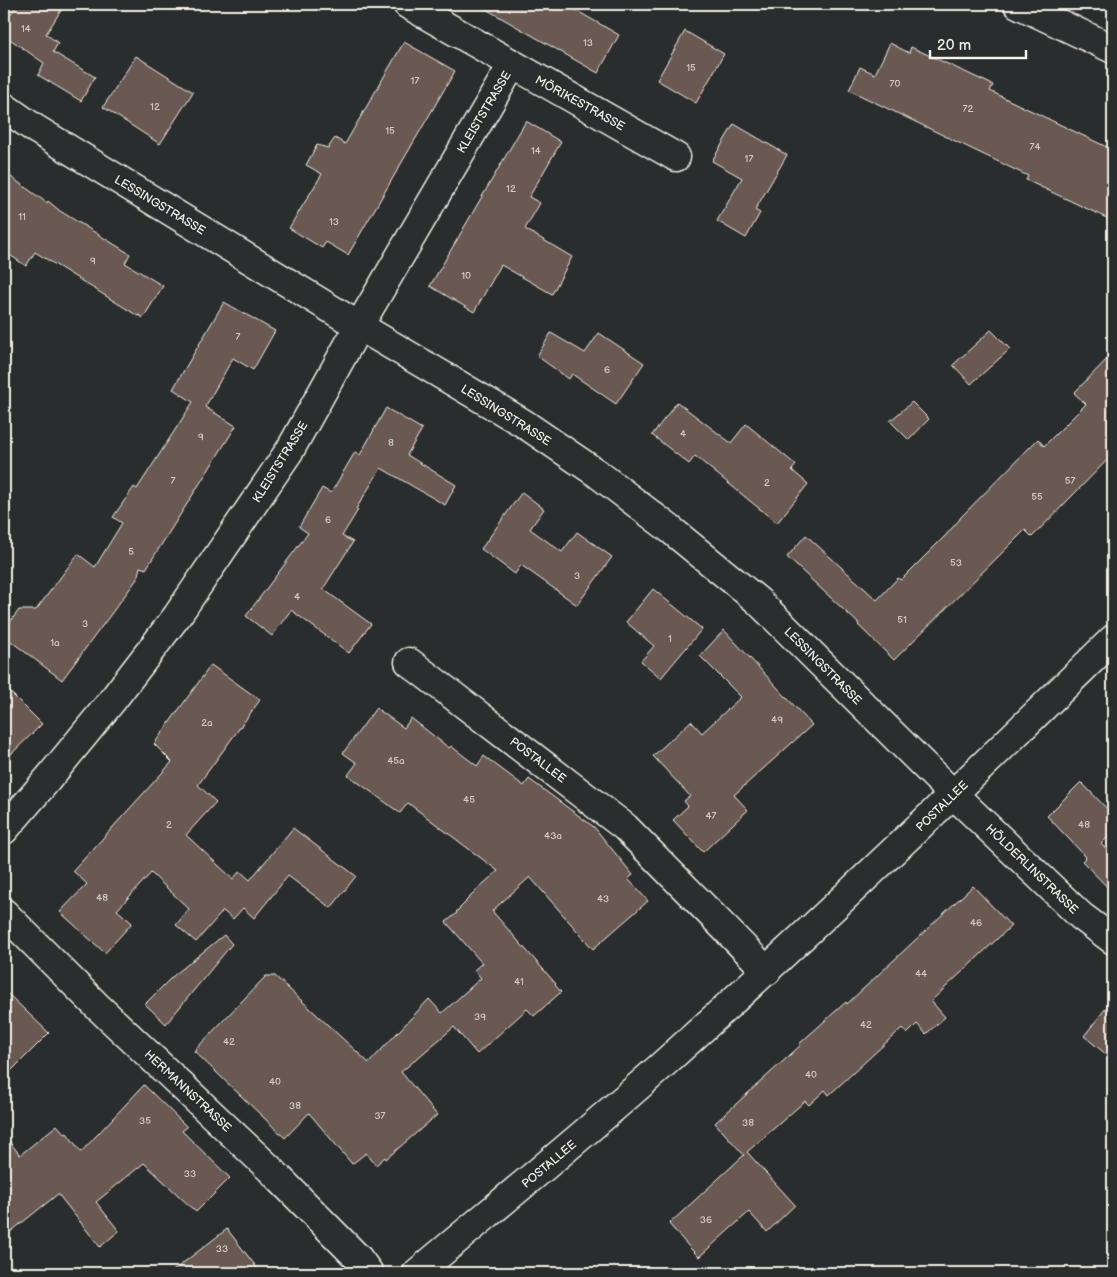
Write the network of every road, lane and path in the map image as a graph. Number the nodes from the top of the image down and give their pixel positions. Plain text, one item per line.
1 (407, 4) edge
2 (1018, 4) edge
3 (1113, 49) edge
4 (512, 65) junction
5 (4, 107) edge
6 (676, 157) dead end
7 (358, 326) junction
8 (1113, 639) edge
9 (409, 662) dead end
10 (954, 795) junction
11 (4, 830) edge
12 (4, 913) edge
13 (1113, 940) edge
14 (767, 971) junction
15 (369, 1273) edge
16 (417, 1273) edge

1 - 4 street, MÖRIKESTRASSE
2 - 3 street
4 - 6 street, MÖRIKESTRASSE
4 - 7 street, KLEISTSTRASSE
5 - 7 street, LESSINGSTRASSE
7 - 10 street, LESSINGSTRASSE
7 - 11 street, KLEISTSTRASSE
8 - 10 street, POSTALLEE
9 - 14 street, POSTALLEE
10 - 13 street, HÖLDERLINSTRASSE
10 - 14 street, POSTALLEE
12 - 15 street, HERMANNSTRASSE
14 - 16 street, POSTALLEE

